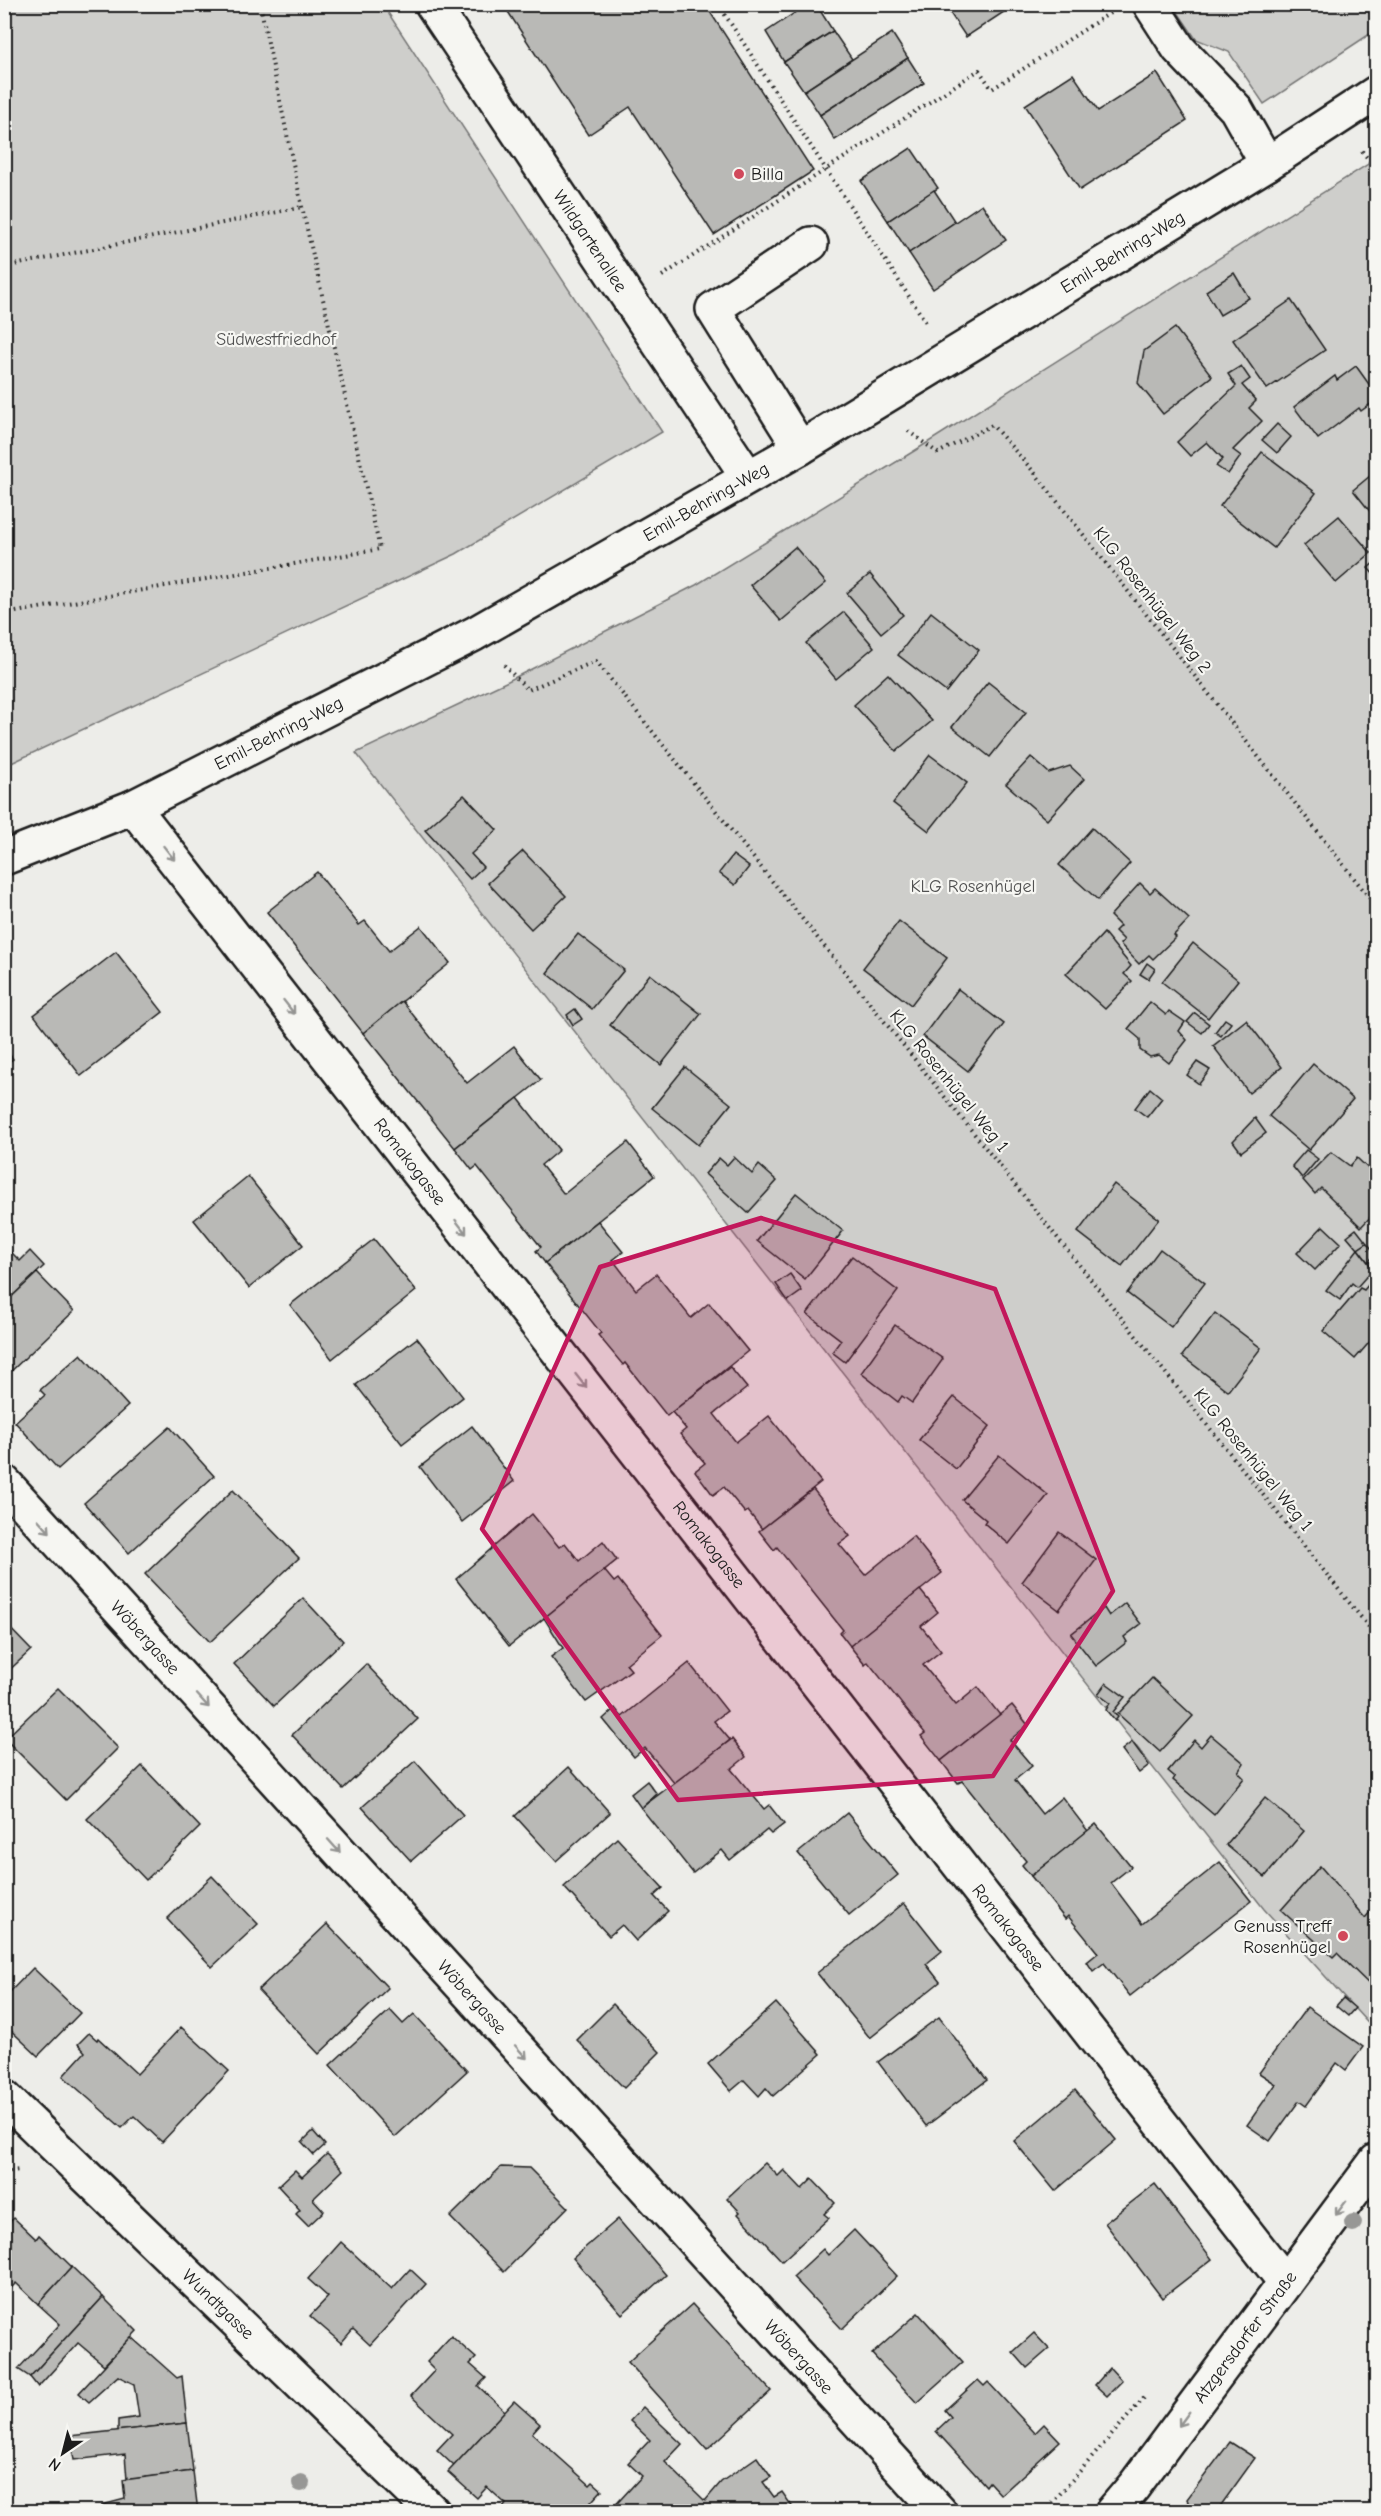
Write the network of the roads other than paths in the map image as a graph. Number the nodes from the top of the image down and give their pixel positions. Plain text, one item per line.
1 (432, 4) edge
2 (1150, 4) edge
3 (1377, 93) edge
4 (1267, 164) junction
5 (811, 244) dead end
6 (800, 448) junction
7 (748, 477) junction
8 (133, 807) junction
9 (4, 858) edge
10 (4, 1482) edge
11 (4, 2097) edge
12 (1377, 2161) edge
13 (1285, 2282) junction
14 (1137, 2499) edge
15 (433, 2511) edge
16 (940, 2511) edge
17 (1112, 2511) edge

1 - 7 street, Wildgartenallee
2 - 4 street
3 - 4 street, Emil-Behring-Weg
4 - 6 street, Emil-Behring-Weg
5 - 6 street
6 - 7 street, Emil-Behring-Weg
7 - 8 street, Emil-Behring-Weg
8 - 9 street, Emil-Behring-Weg
8 -> 13 street, Romakogasse
10 -> 16 street, Wöbergasse
11 - 15 street, Wundtgasse
12 -> 13 street, Atzgersdorfer Straße
13 -> 14 street, Atzgersdorfer Straße
14 - 17 street, Atzgersdorfer Straße

